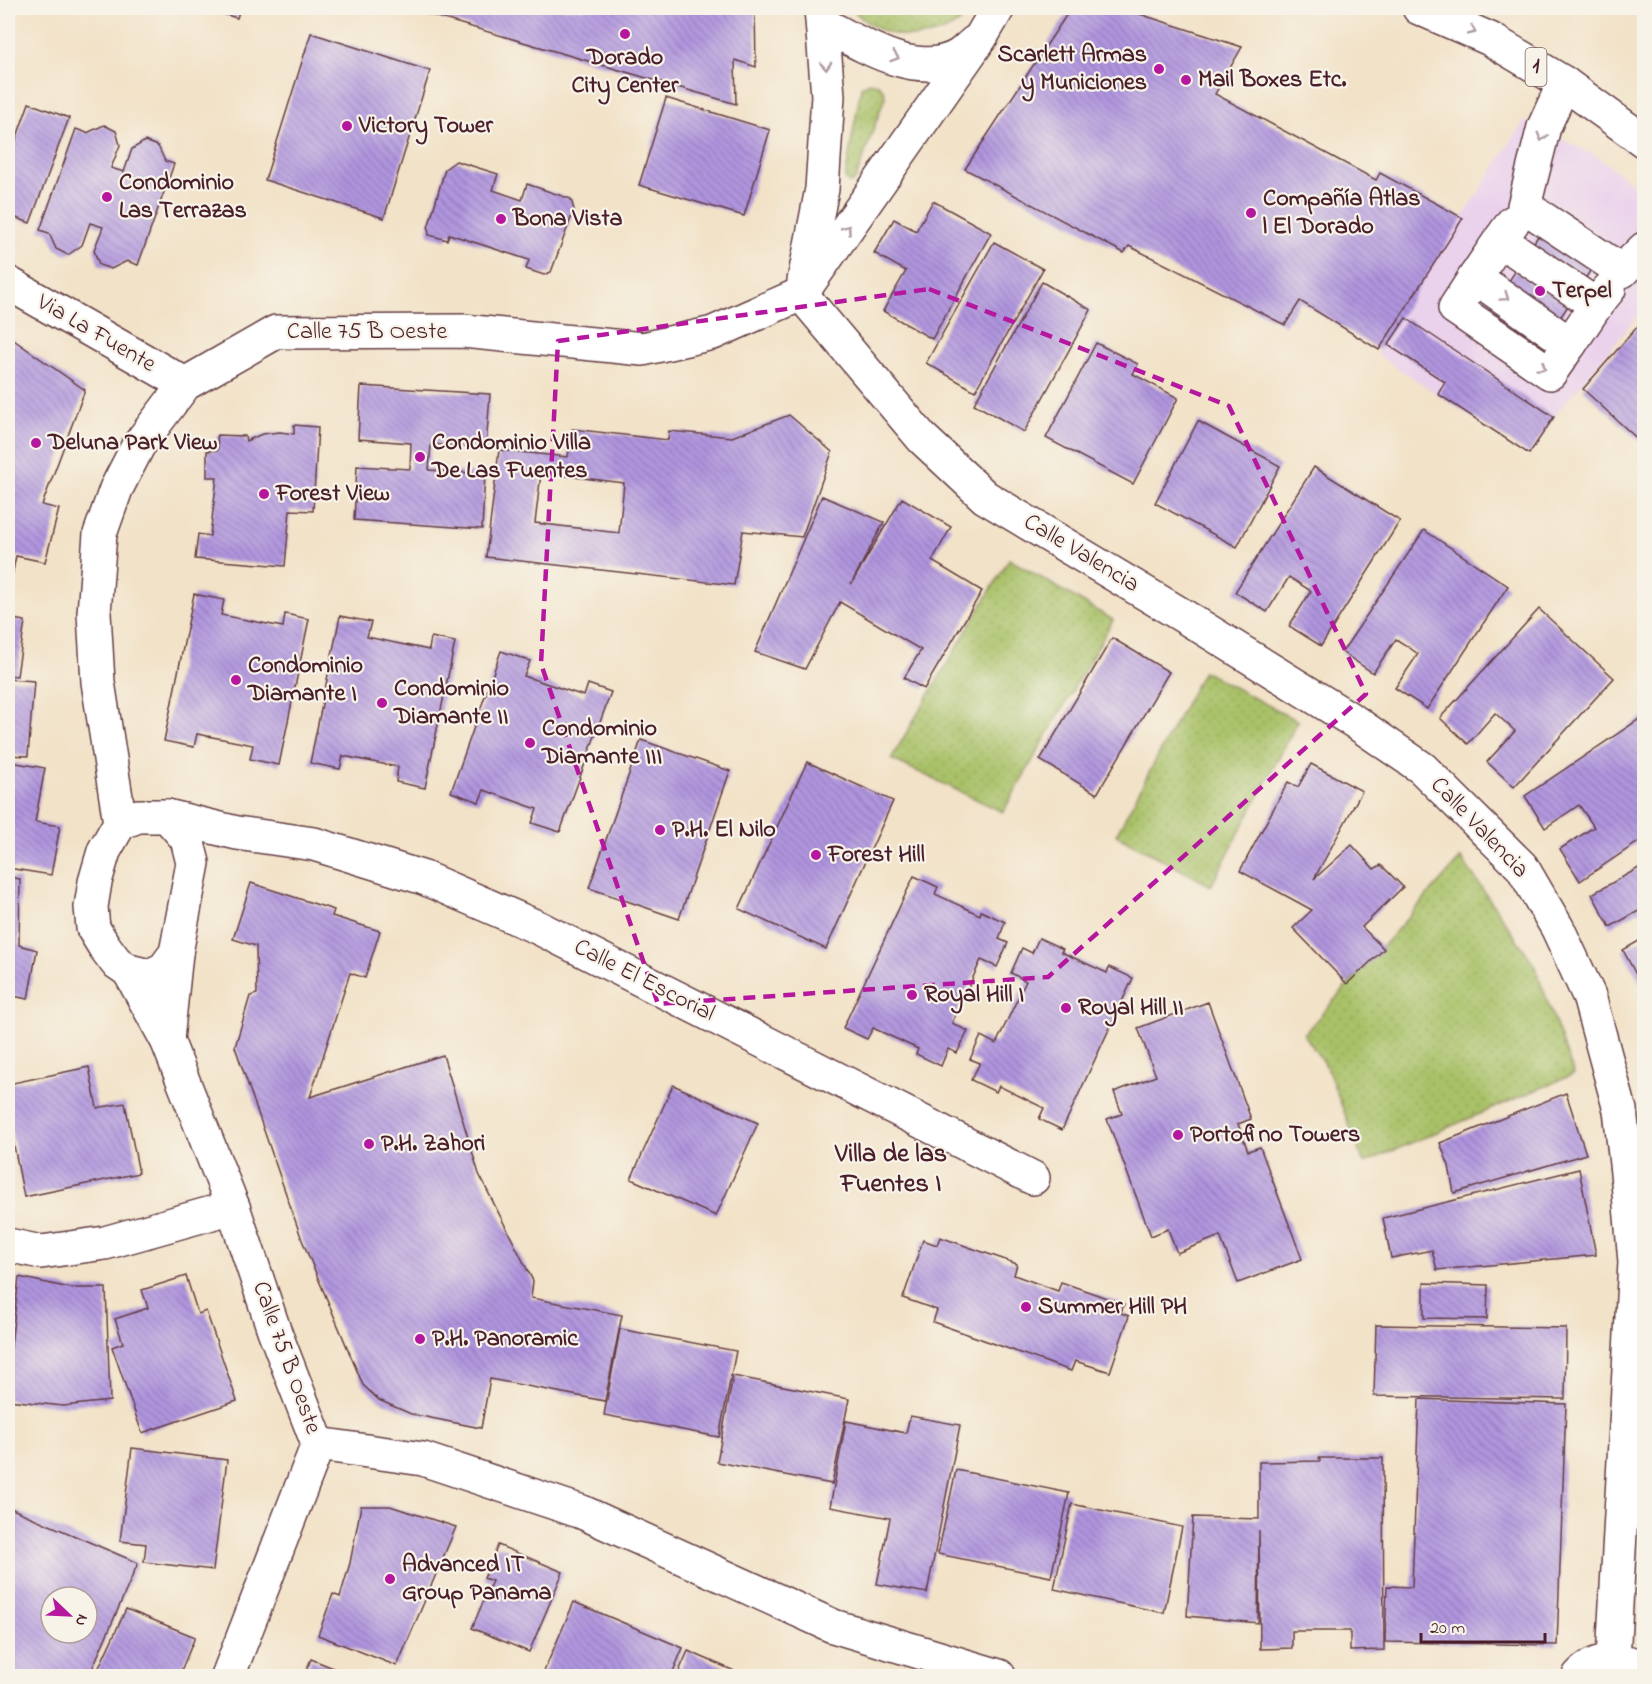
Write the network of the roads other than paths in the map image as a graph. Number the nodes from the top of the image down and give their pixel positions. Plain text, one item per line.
1 (998, 8) edge
2 (1419, 8) edge
3 (822, 16) edge
4 (981, 37) junction
5 (1564, 83) junction
6 (1644, 141) edge
7 (1524, 206) junction
8 (1500, 240) junction
9 (1633, 260) edge
10 (8, 283) edge
11 (801, 294) junction
12 (1596, 305) junction
13 (185, 384) junction
14 (167, 816) junction
15 (120, 823) junction
16 (237, 833) junction
17 (193, 863) junction
18 (176, 953) junction
19 (129, 971) junction
20 (167, 1040) junction
21 (1033, 1178) dead end
22 (233, 1207) junction
23 (8, 1245) edge
24 (318, 1444) junction
25 (1613, 1659) junction
26 (1644, 1669) edge
27 (228, 1677) edge
28 (999, 1677) edge
29 (1579, 1677) edge

1 - 4 street
2 -> 5 street, 1
3 -> 4 street
3 -> 11 street
11 -> 4 street
5 - 6 street, 1
5 -> 7 street
7 - 8 street
7 - 9 street
8 - 12 street
8 -> 12 street
9 - 12 street
10 - 13 street, Via La Fuente
11 - 13 street, Calle 75 B Oeste
11 - 25 street, Calle Valencia
13 - 15 street, Calle 75 B Oeste
14 - 15 street
14 - 16 street, Calle El Escorial
14 - 17 street
15 - 19 street
16 - 17 street
16 - 21 street, Calle El Escorial
17 - 18 street
18 - 19 street
18 - 20 street, Calle 75 B Oeste
19 - 20 street, Calle 75 B Oeste
20 - 22 street, Calle 75 B Oeste
22 - 23 street
22 - 24 street, Calle 75 B Oeste
24 - 27 street, Calle 75 B Oeste
24 - 28 street
25 - 26 street
25 - 29 street

